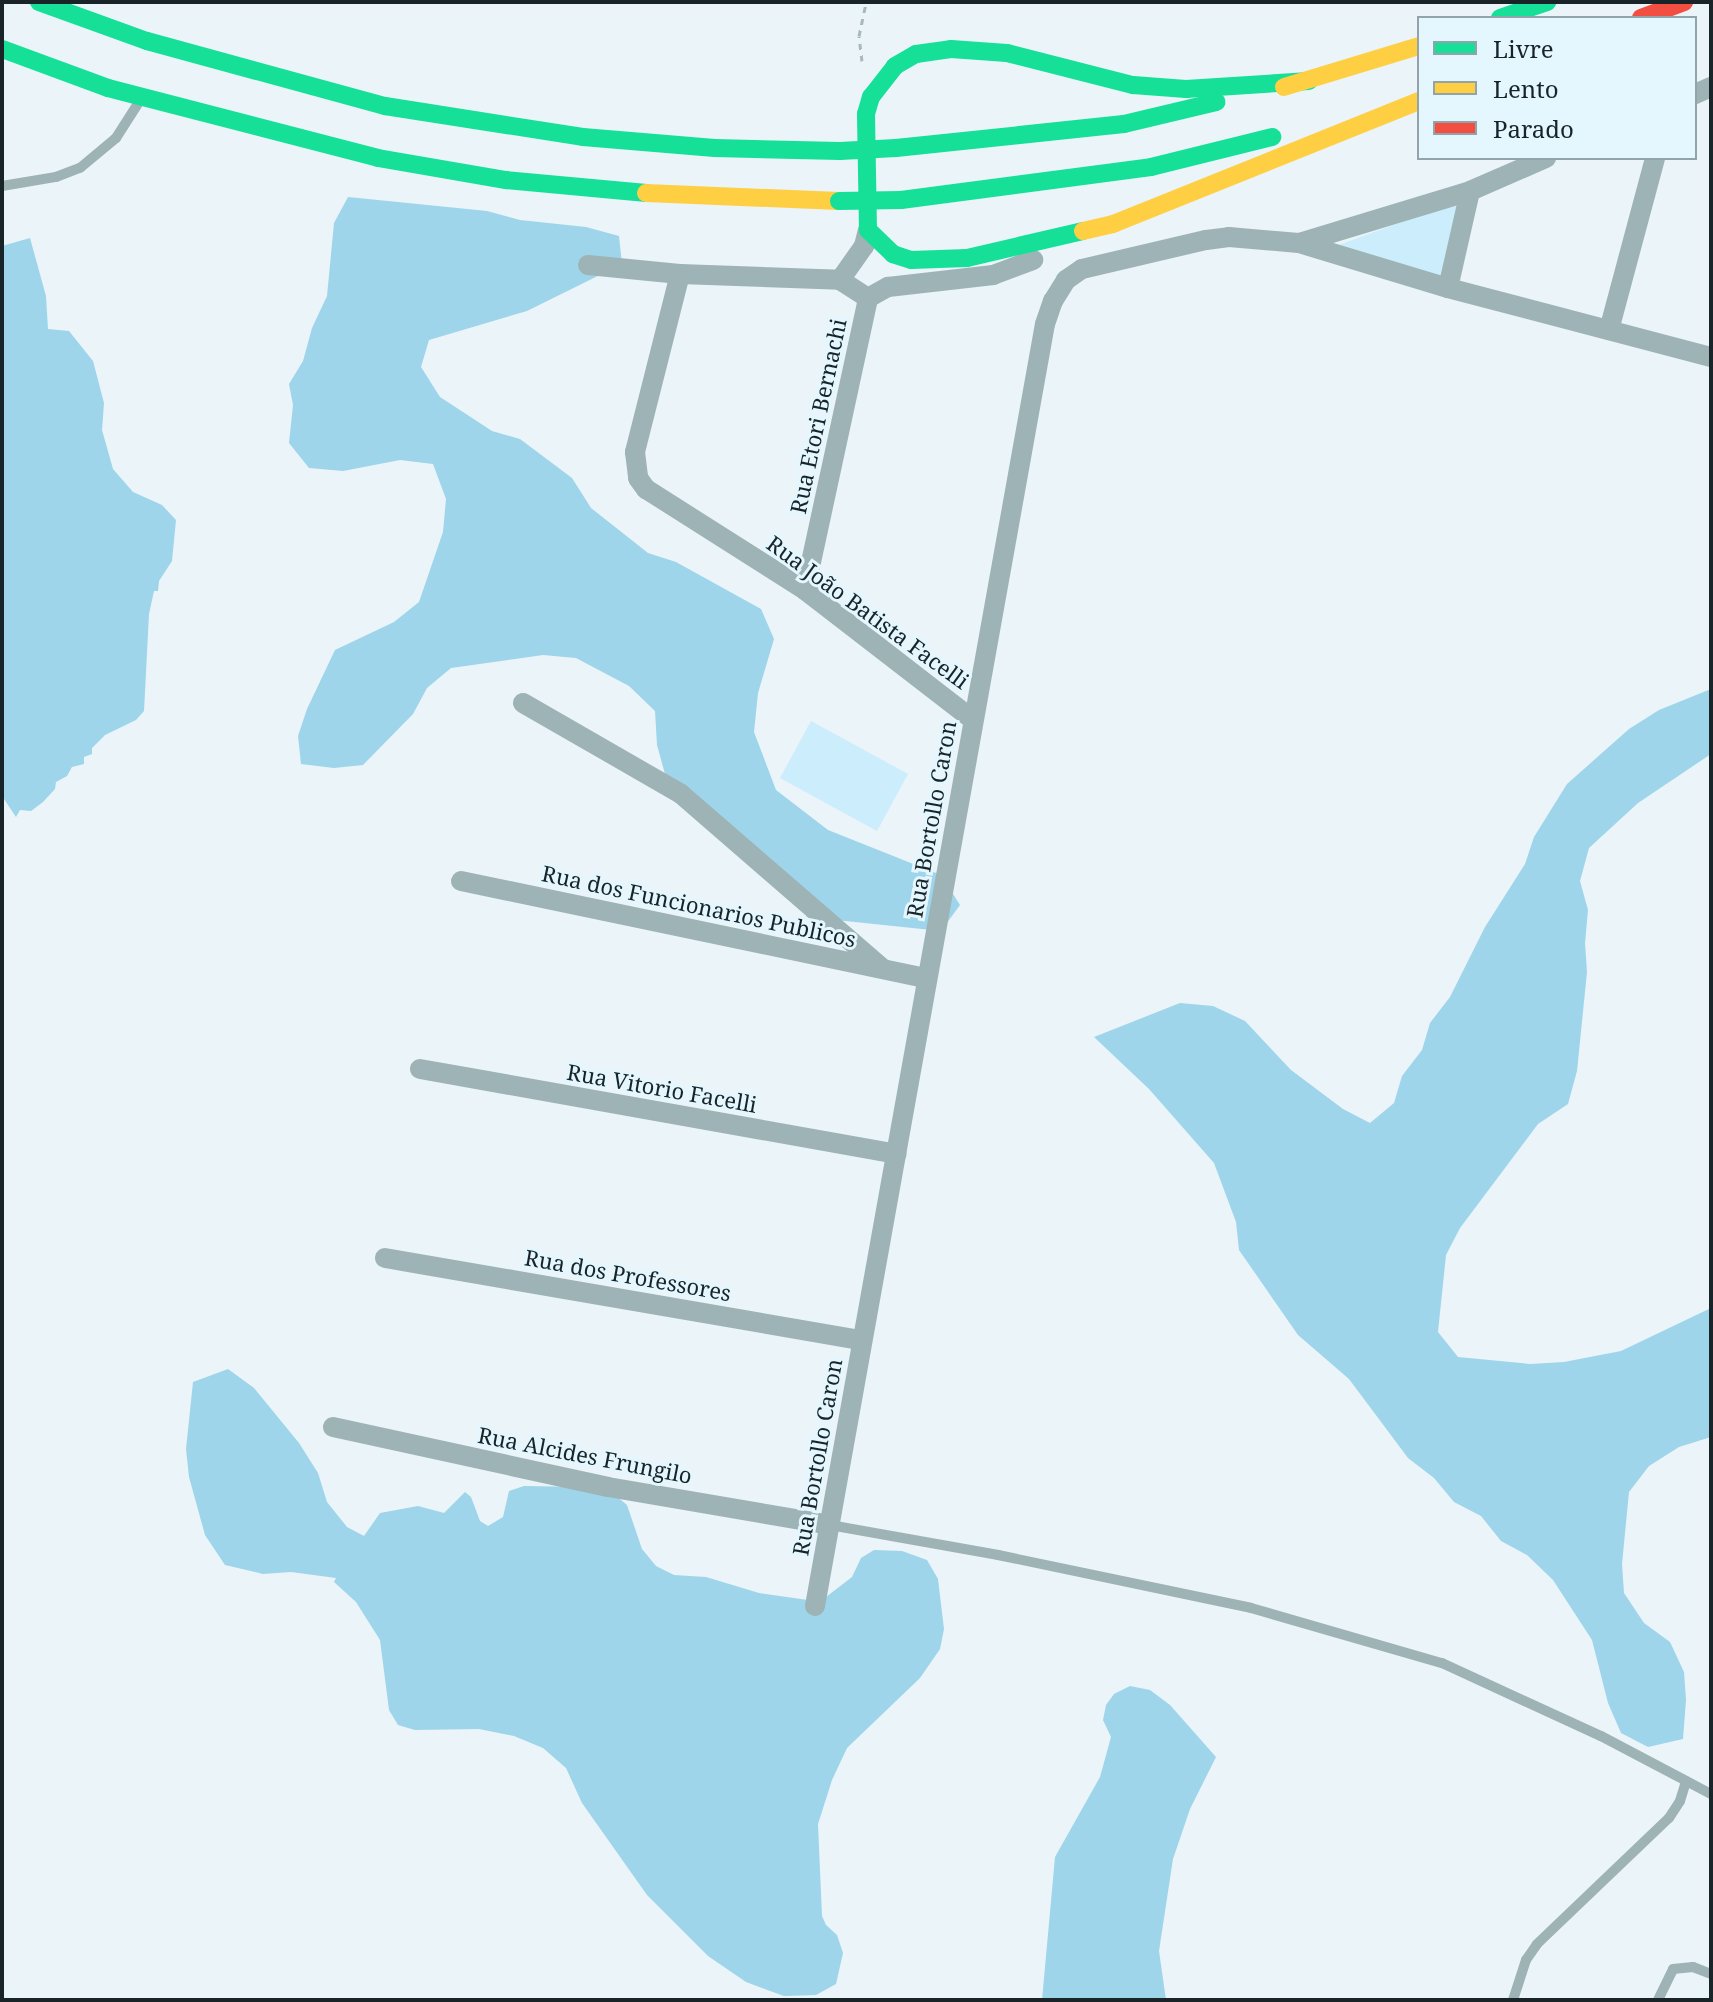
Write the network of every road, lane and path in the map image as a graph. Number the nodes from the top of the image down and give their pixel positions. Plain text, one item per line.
1 (39, 2) edge
2 (866, 2) edge
3 (1547, 2) edge
4 (1684, 2) edge
5 (1506, 16) edge
6 (1646, 16) edge
7 (1417, 47) edge
8 (2, 49) edge
9 (1309, 81) junction
10 (142, 97) junction
11 (871, 97) junction
12 (1417, 100) edge
13 (1417, 101) edge
14 (1541, 160) edge
15 (1654, 160) edge
16 (2, 186) edge
17 (1470, 191) junction
18 (1113, 224) junction
19 (868, 230) junction
20 (1299, 243) junction
21 (588, 265) dead end
22 (680, 274) junction
23 (840, 280) junction
24 (1448, 288) junction
25 (868, 298) junction
26 (1609, 330) junction
27 (1711, 357) edge
28 (805, 590) junction
29 (523, 703) dead end
30 (973, 720) junction
31 (461, 881) dead end
32 (884, 969) junction
33 (927, 978) junction
34 (420, 1069) dead end
35 (896, 1154) junction
36 (385, 1258) dead end
37 (862, 1340) junction
38 (333, 1427) dead end
39 (830, 1525) junction
40 (815, 1606) dead end
41 (1686, 1781) junction
42 (1711, 1794) edge
43 (1711, 1974) edge
44 (1513, 2000) edge
45 (1658, 2000) edge

1 - 9 highway, bridge
2 - 11 path
3 - 5 highway
4 - 6 highway
7 - 9 highway
8 - 10 highway
9 - 11 highway
10 - 12 highway, bridge
10 - 16 lane
11 - 19 highway
13 - 18 highway
14 - 17 street
15 - 26 street
17 - 20 street
17 - 24 street
18 - 19 highway
18 - 25 street
19 - 23 street
20 - 24 street
20 - 30 street, Rua Bortollo Caron
21 - 22 street
22 - 23 street
22 - 28 street, Rua João Batista Facelli
23 - 25 street
24 - 26 street
25 - 28 street, Rua Etori Bernachi
26 - 27 street
28 - 30 street, Rua João Batista Facelli
29 - 32 street
30 - 33 street, Rua Bortollo Caron
31 - 32 street, Rua dos Funcionarios Publicos
32 - 33 street, Rua dos Funcionarios Publicos
33 - 35 street, Rua Bortollo Caron
34 - 35 street, Rua Vitorio Facelli
35 - 37 street, Rua Bortollo Caron
36 - 37 street, Rua dos Professores
37 - 39 street, Rua Bortollo Caron
38 - 39 street, Rua Alcides Frungilo
39 - 40 street, Rua Bortollo Caron
39 - 41 lane
41 - 42 lane
41 - 44 lane
43 - 45 lane

